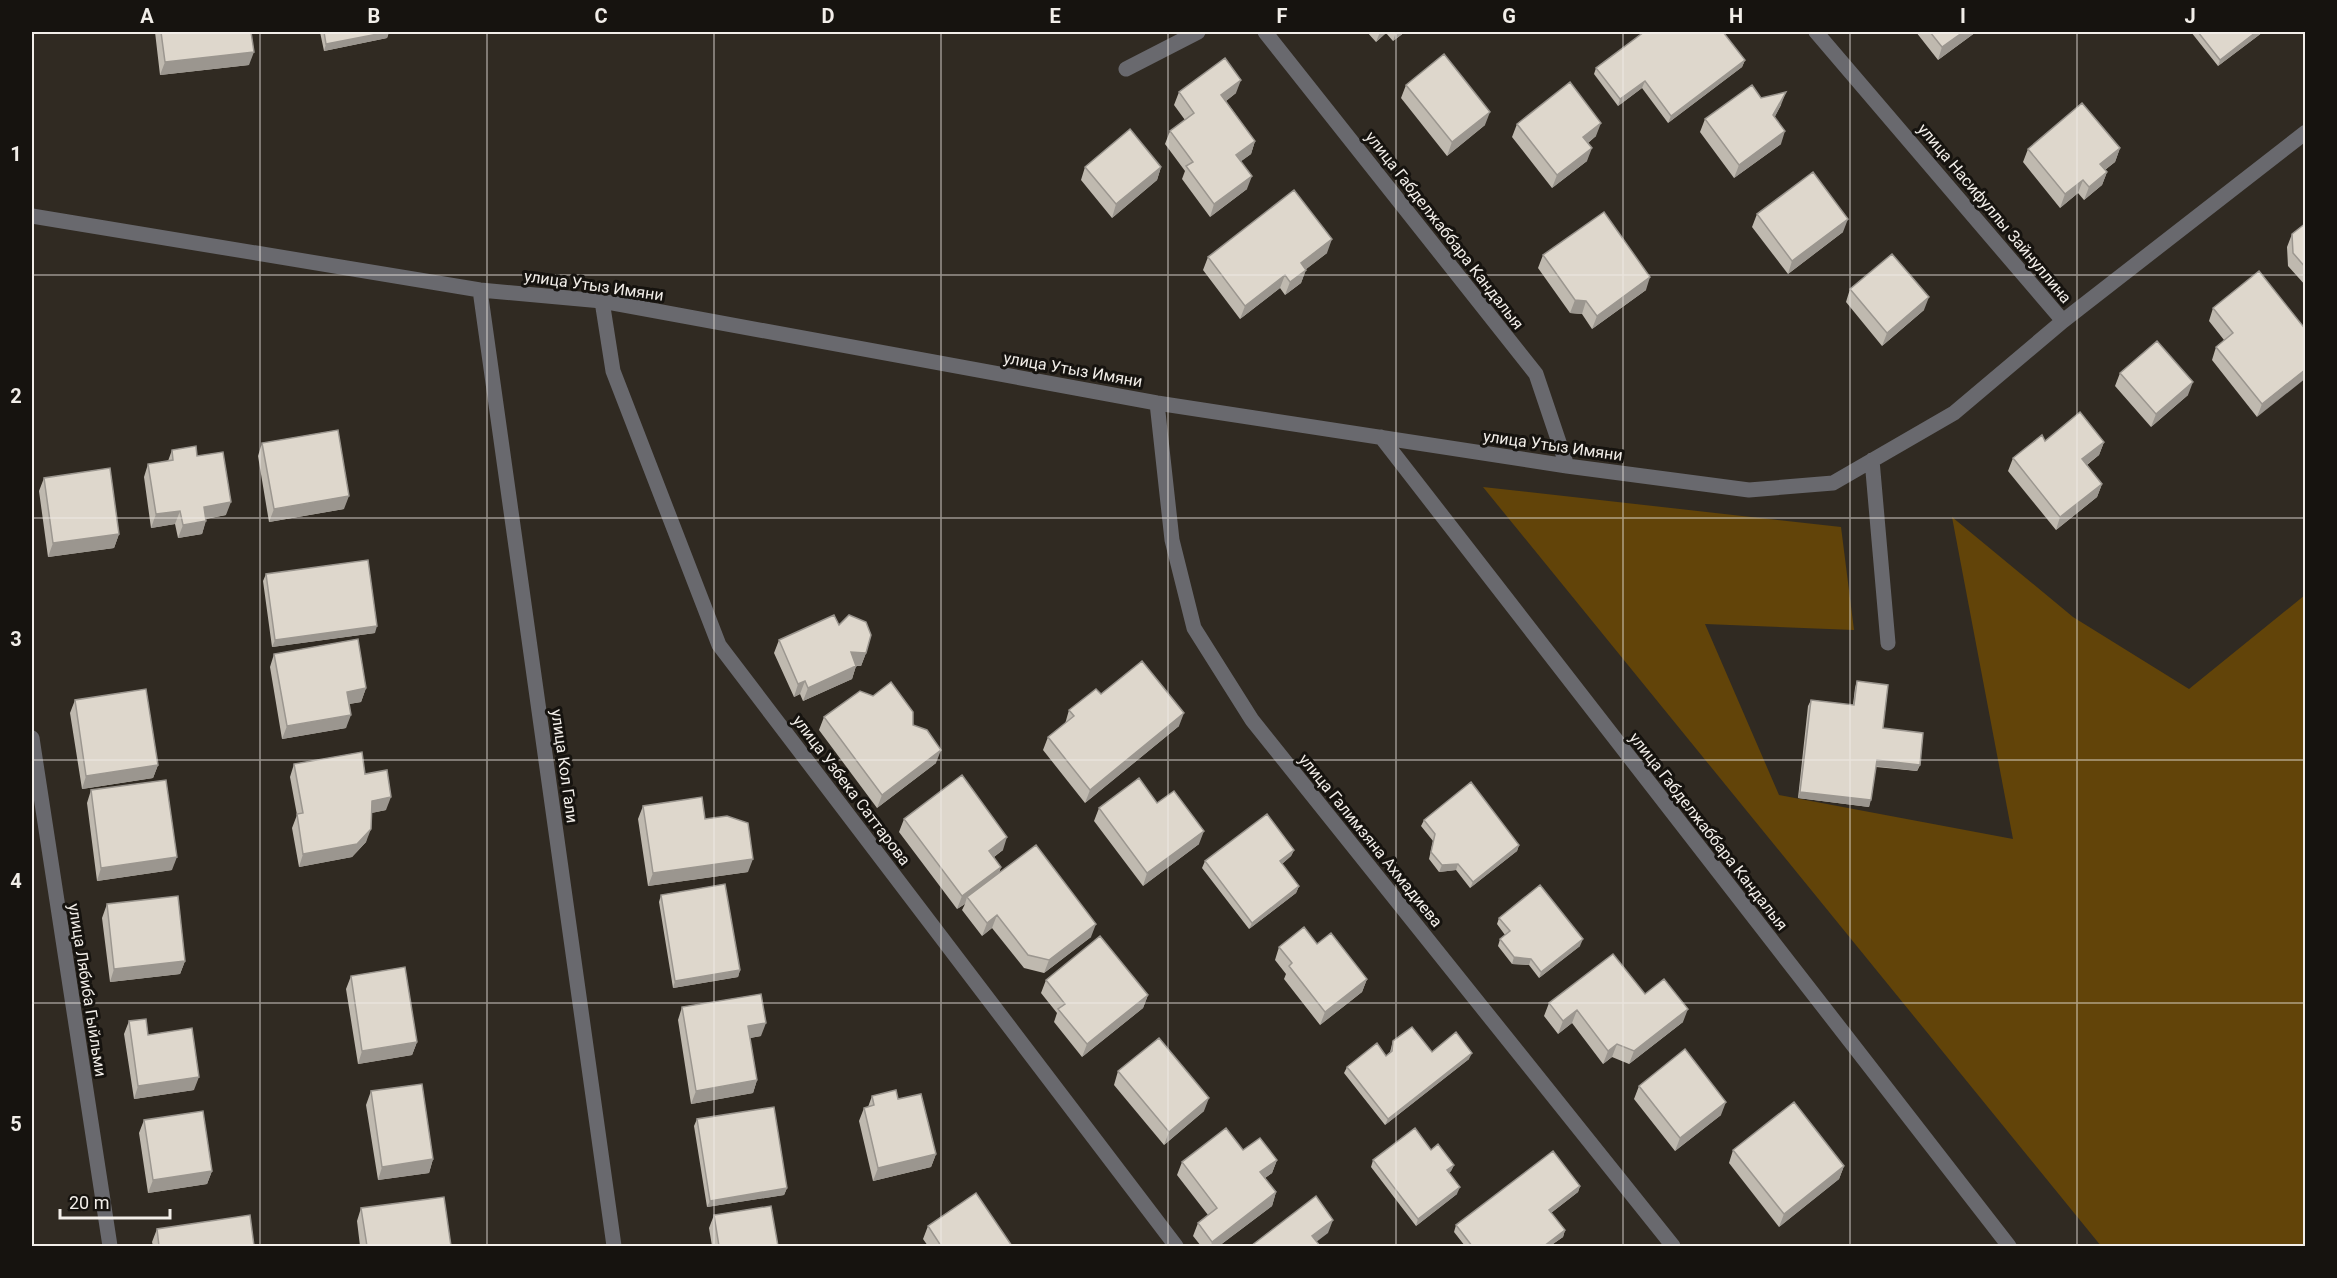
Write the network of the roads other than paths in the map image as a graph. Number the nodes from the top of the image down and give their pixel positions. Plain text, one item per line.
1 (1198, 32) edge
2 (1265, 32) edge
3 (1816, 32) edge
4 (1126, 69) dead end
5 (2306, 132) edge
6 (32, 216) edge
7 (480, 290) junction
8 (602, 301) junction
9 (2063, 321) junction
10 (1157, 403) junction
11 (1381, 438) junction
12 (1872, 460) junction
13 (1567, 466) junction
14 (1887, 643) dead end
15 (32, 738) edge
16 (110, 1246) edge
17 (614, 1246) edge
18 (1176, 1246) edge
19 (1673, 1246) edge
20 (2009, 1246) edge

1 - 4 street
2 - 13 street, улица Габделжаббара Кандалыя
3 - 9 street, улица Насифуллы Зайнуллина
5 - 9 street, улица Насифуллы Зайнуллина
6 - 7 street, улица Утыз Имяни
7 - 8 street, улица Утыз Имяни
7 - 17 street, улица Кол Гали
8 - 10 street, улица Утыз Имяни
8 - 18 street, улица Узбека Саттарова
9 - 12 street, улица Утыз Имяни
10 - 11 street, улица Утыз Имяни
10 - 19 street, улица Галимзяна Ахмадиева
11 - 13 street, улица Утыз Имяни
11 - 20 street, улица Габделжаббара Кандалыя
12 - 13 street, улица Утыз Имяни
12 - 14 street
15 - 16 street, улица Лябиба Гыйльми

